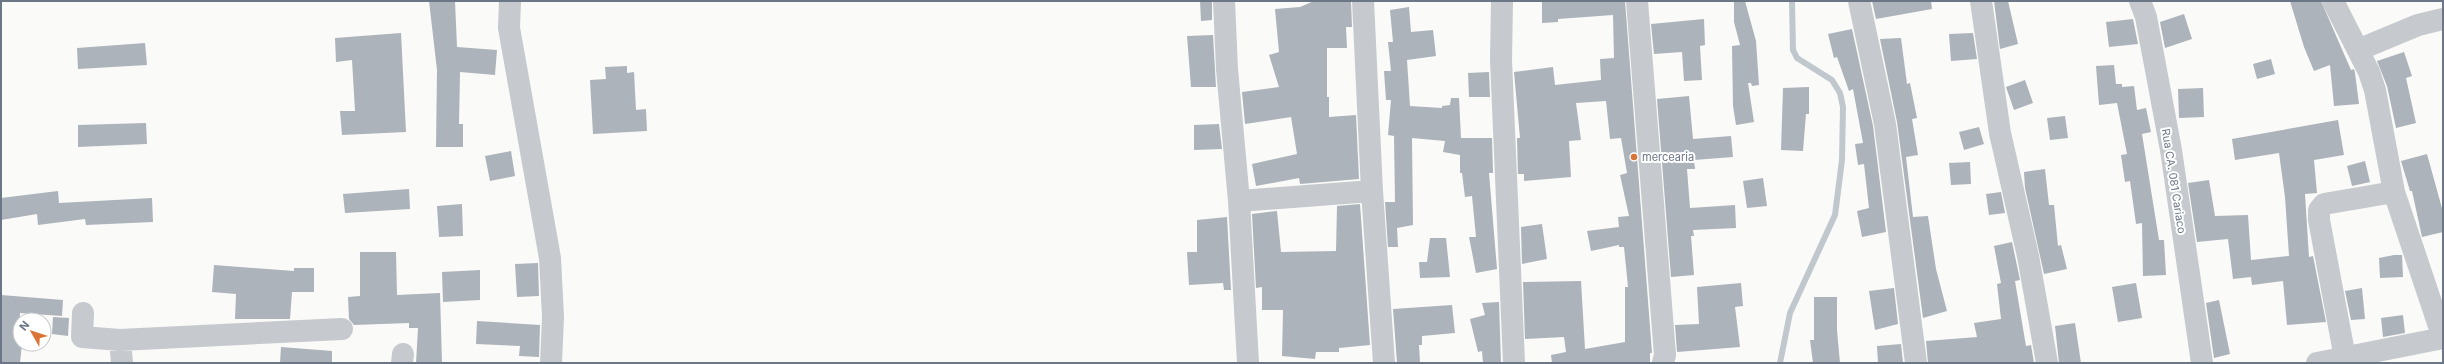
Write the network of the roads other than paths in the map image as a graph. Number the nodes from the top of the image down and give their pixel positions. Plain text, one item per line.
1 (510, 1) edge
2 (1224, 1) edge
3 (1363, 1) edge
4 (1502, 1) edge
5 (1637, 1) edge
6 (1859, 1) edge
7 (1981, 1) edge
8 (2140, 1) edge
9 (2334, 1) edge
10 (2443, 19) edge
11 (2358, 50) junction
12 (1372, 191) junction
13 (2394, 192) junction
14 (1239, 201) junction
15 (83, 313) dead end
16 (342, 329) dead end
17 (2443, 338) edge
18 (120, 340) junction
19 (2346, 361) edge
20 (122, 363) edge
21 (550, 363) edge
22 (1248, 363) edge
23 (1384, 363) edge
24 (1514, 363) edge
25 (1663, 363) edge
26 (1916, 363) edge
27 (2047, 363) edge
28 (2202, 363) edge
29 (2317, 363) edge

1 - 21 street
2 - 14 street
3 - 12 street
4 - 24 street
5 - 25 street
6 - 26 street
7 - 27 street
8 - 28 street, Rua CA. 081 Cariaco
9 - 11 street
10 - 11 street
11 - 13 street
12 - 14 street
12 - 23 street
13 - 17 street
13 - 19 street
14 - 22 street
15 - 18 street
16 - 18 street
17 - 19 street
18 - 20 street
19 - 29 street

